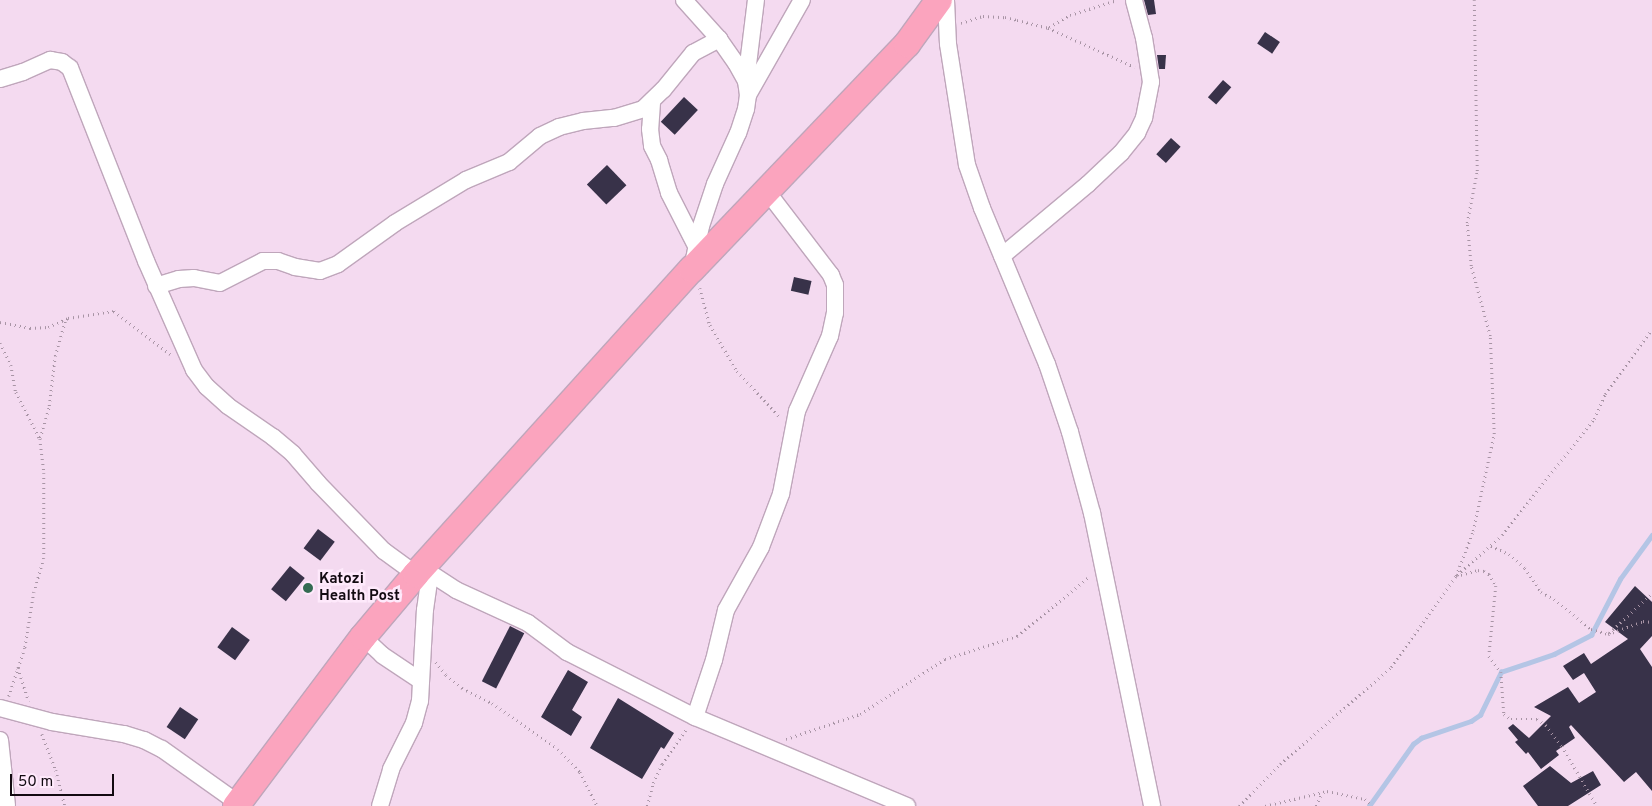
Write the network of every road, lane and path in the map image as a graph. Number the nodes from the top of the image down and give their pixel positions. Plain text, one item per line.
1 (684, 0) edge
2 (756, 0) edge
3 (802, 0) edge
4 (939, 0) edge
5 (946, 0) edge
6 (1116, 0) edge
7 (1134, 0) edge
8 (1474, 0) edge
9 (1048, 28) junction
10 (946, 30) junction
11 (719, 39) junction
12 (1150, 72) junction
13 (0, 79) edge
14 (747, 88) junction
15 (652, 102) junction
16 (766, 190) junction
17 (1002, 256) junction
18 (694, 259) junction
19 (156, 286) junction
20 (65, 320) junction
21 (0, 322) edge
22 (1652, 329) edge
23 (0, 342) edge
24 (194, 370) junction
25 (793, 430) junction
26 (40, 439) junction
27 (1491, 546) junction
28 (1102, 566) junction
29 (424, 571) junction
30 (1456, 576) junction
31 (1652, 593) edge
32 (1652, 622) edge
33 (1608, 634) junction
34 (363, 637) junction
35 (423, 645) junction
36 (18, 668) junction
37 (421, 681) junction
38 (2, 709) edge
39 (696, 717) junction
40 (36, 718) junction
41 (0, 740) edge
42 (764, 746) junction
43 (1321, 793) junction
44 (237, 804) edge
45 (7, 806) edge
46 (65, 806) edge
47 (380, 806) edge
48 (597, 806) edge
49 (647, 806) edge
50 (907, 806) edge
51 (1152, 806) edge
52 (1240, 806) edge
53 (1266, 806) edge
54 (1316, 806) edge
55 (1372, 806) edge
56 (1597, 806) edge

1 - 11 street
2 - 14 street
3 - 14 street
4 - 16 main road
5 - 10 street
6 - 9 path
7 - 12 street
8 - 30 path
9 - 10 path
9 - 12 path
10 - 17 street
11 - 14 street
11 - 15 street
12 - 17 street
13 - 19 street
14 - 18 street
15 - 18 street
15 - 19 street
16 - 18 main road
16 - 25 street
17 - 28 street
18 - 25 path
18 - 29 main road
19 - 24 street
20 - 21 path
20 - 24 path
20 - 26 path
22 - 27 path
23 - 26 path
24 - 29 street
25 - 39 street
26 - 36 path
27 - 30 path
27 - 33 path
28 - 42 path
28 - 51 street
29 - 34 main road
29 - 35 street
29 - 39 street
30 - 52 path
30 - 56 path
31 - 33 path
32 - 33 path
34 - 37 street
34 - 44 main road
35 - 37 street
35 - 48 path
36 - 38 path
36 - 40 path
37 - 47 street
38 - 40 street
39 - 42 street
39 - 49 path
40 - 44 street
40 - 46 path
41 - 45 street
42 - 50 street
43 - 53 path
43 - 54 path
43 - 55 path

